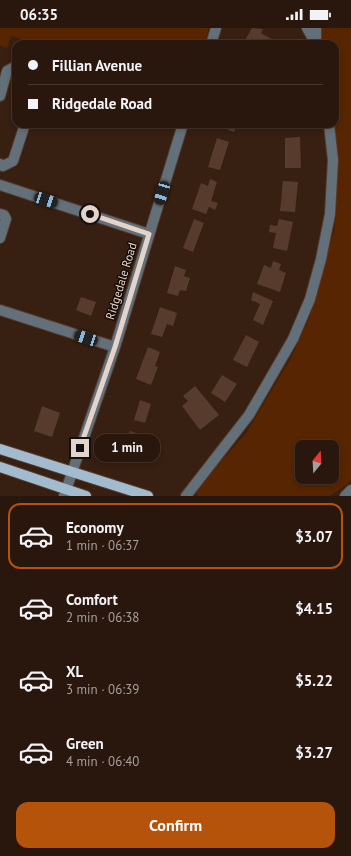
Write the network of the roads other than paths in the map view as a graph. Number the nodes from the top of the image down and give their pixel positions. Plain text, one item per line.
1 (216, 28) edge
2 (307, 28) edge
3 (316, 28) edge
4 (212, 40) edge
5 (314, 40) edge
6 (316, 40) edge
7 (12, 68) edge
8 (0, 96) edge
9 (24, 128) edge
10 (182, 128) edge
11 (329, 128) edge
12 (0, 164) edge
13 (0, 185) edge
14 (0, 214) edge
15 (149, 234) junction
16 (0, 238) edge
17 (0, 310) edge
18 (115, 347) junction
19 (0, 449) edge
20 (0, 467) edge
21 (72, 472) junction
22 (351, 490) edge
23 (66, 493) edge
24 (86, 496) edge
25 (148, 496) edge
26 (186, 496) edge
27 (345, 496) edge

1 - 4 street
2 - 5 street
3 - 6 street
7 - 8 street
9 - 12 street
10 - 15 street, Ridgedale Road
11 - 26 street
13 - 15 street
14 - 16 street
15 - 18 street, Ridgedale Road
17 - 18 street
18 - 21 street, Ridgedale Road
19 - 21 main road
20 - 23 main road
21 - 23 street, Ridgedale Road
21 - 25 main road
22 - 27 street
23 - 24 main road

